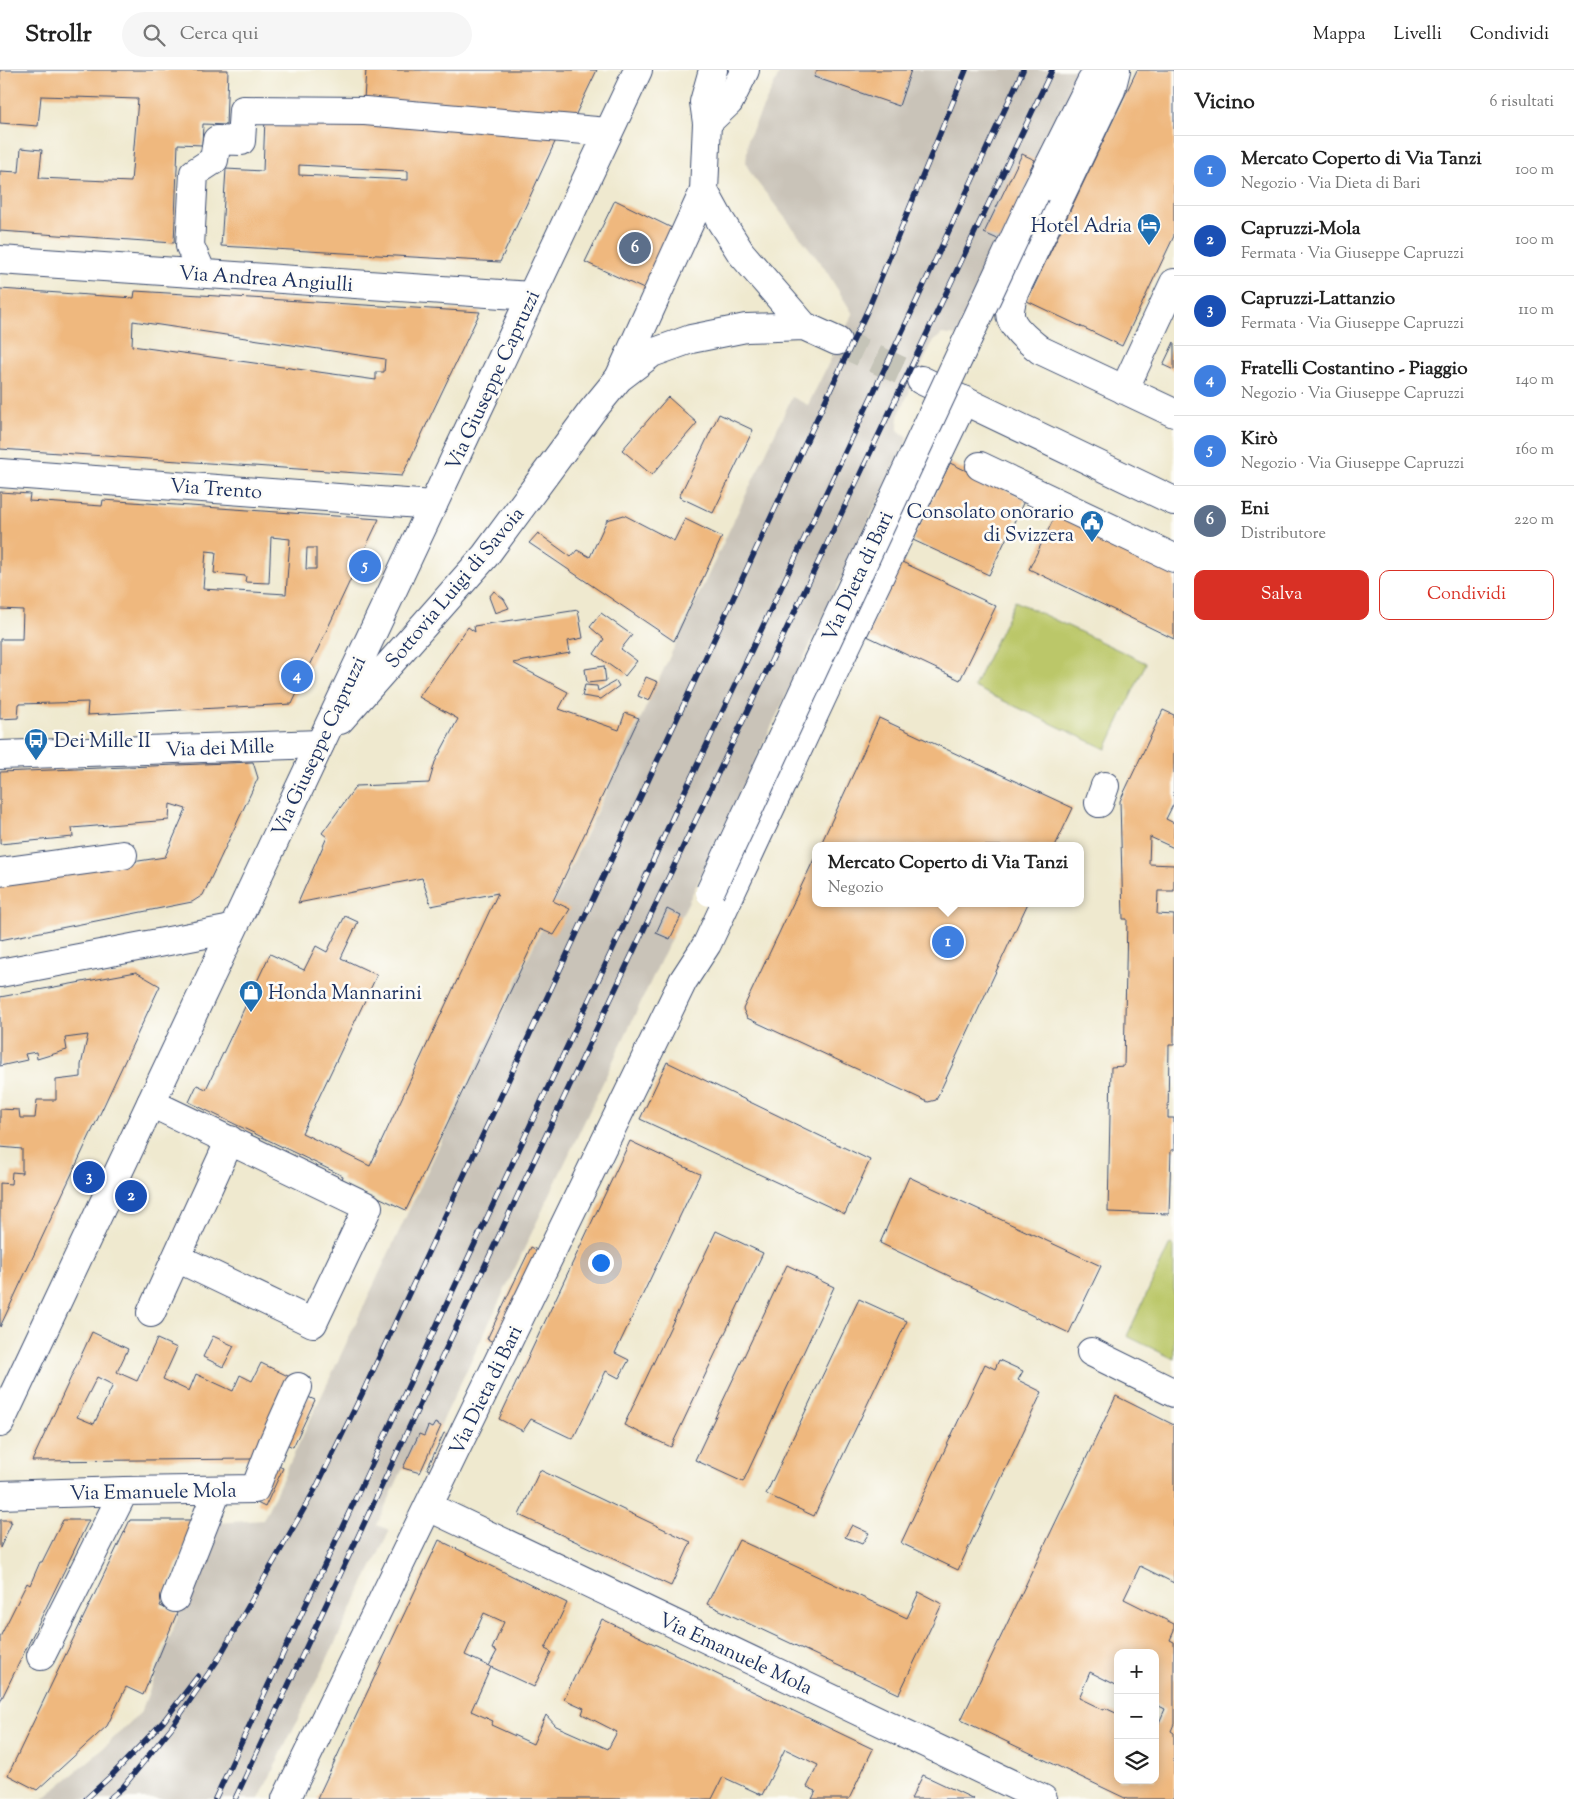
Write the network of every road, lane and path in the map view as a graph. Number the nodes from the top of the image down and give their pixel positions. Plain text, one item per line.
1 (638, 70) edge
2 (713, 70) edge
3 (745, 70) edge
4 (1099, 70) edge
5 (1116, 70) edge
6 (707, 124) junction
7 (608, 132) junction
8 (704, 191) junction
9 (0, 260) edge
10 (202, 273) junction
11 (1174, 283) edge
12 (532, 296) junction
13 (804, 326) junction
14 (837, 341) tunnel mouth
15 (619, 378) junction
16 (920, 380) tunnel mouth
17 (1124, 390) junction
18 (964, 400) junction
19 (1174, 413) edge
20 (980, 466) dead end
21 (0, 472) edge
22 (1174, 501) edge
23 (433, 504) junction
24 (1174, 558) edge
25 (320, 744) junction
26 (0, 755) edge
27 (123, 855) dead end
28 (0, 872) edge
29 (232, 929) junction
30 (0, 973) edge
31 (683, 981) junction
32 (151, 1103) junction
33 (230, 1140) junction
34 (177, 1258) junction
35 (151, 1313) dead end
36 (1091, 1352) dead end
37 (1174, 1393) edge
38 (297, 1396) dead end
39 (0, 1423) edge
40 (124, 1491) junction
41 (217, 1491) junction
42 (0, 1495) edge
43 (428, 1507) junction
44 (175, 1598) dead end
45 (41, 1656) dead end
46 (286, 1799) edge
47 (1043, 1799) edge

1 - 7 street, Via Giuseppe Capruzzi
2 - 6 street, Sottovia Luigi di Savoia
3 - 6 street
4 - 31 street, Via Dieta di Bari, bridge
5 - 17 street
6 - 8 street, Sottovia Luigi di Savoia
7 - 10 street
7 - 12 street, Via Giuseppe Capruzzi
8 - 13 street, Sottovia Luigi di Savoia
8 - 15 street, Sottovia Luigi di Savoia
9 - 10 street, Via Andrea Angiulli
10 - 12 street, Via Andrea Angiulli
11 - 17 street
12 - 23 street, Via Giuseppe Capruzzi
13 - 14 street, Sottovia Luigi di Savoia
13 - 15 street, Sottovia Luigi di Savoia
15 - 25 street, Sottovia Luigi di Savoia
16 - 18 street
17 - 19 street
18 - 22 street
18 - 31 street, Via Dieta di Bari
20 - 24 street
21 - 23 street, Via Trento
23 - 25 street, Via Giuseppe Capruzzi
25 - 26 street, Via dei Mille
25 - 29 street, Via Giuseppe Capruzzi
27 - 28 street
29 - 30 street
29 - 32 street, Via Giuseppe Capruzzi
31 - 43 street, Via Dieta di Bari
32 - 33 street
32 - 39 street, Via Giuseppe Capruzzi
33 - 34 street
33 - 34 street
34 - 35 street
36 - 37 street
38 - 41 street, Via Emanuele Mola
40 - 41 street, Via Emanuele Mola
40 - 42 street, Via Emanuele Mola
40 - 45 street
41 - 44 street
43 - 46 street, Via Dieta di Bari
43 - 47 street, Via Emanuele Mola

